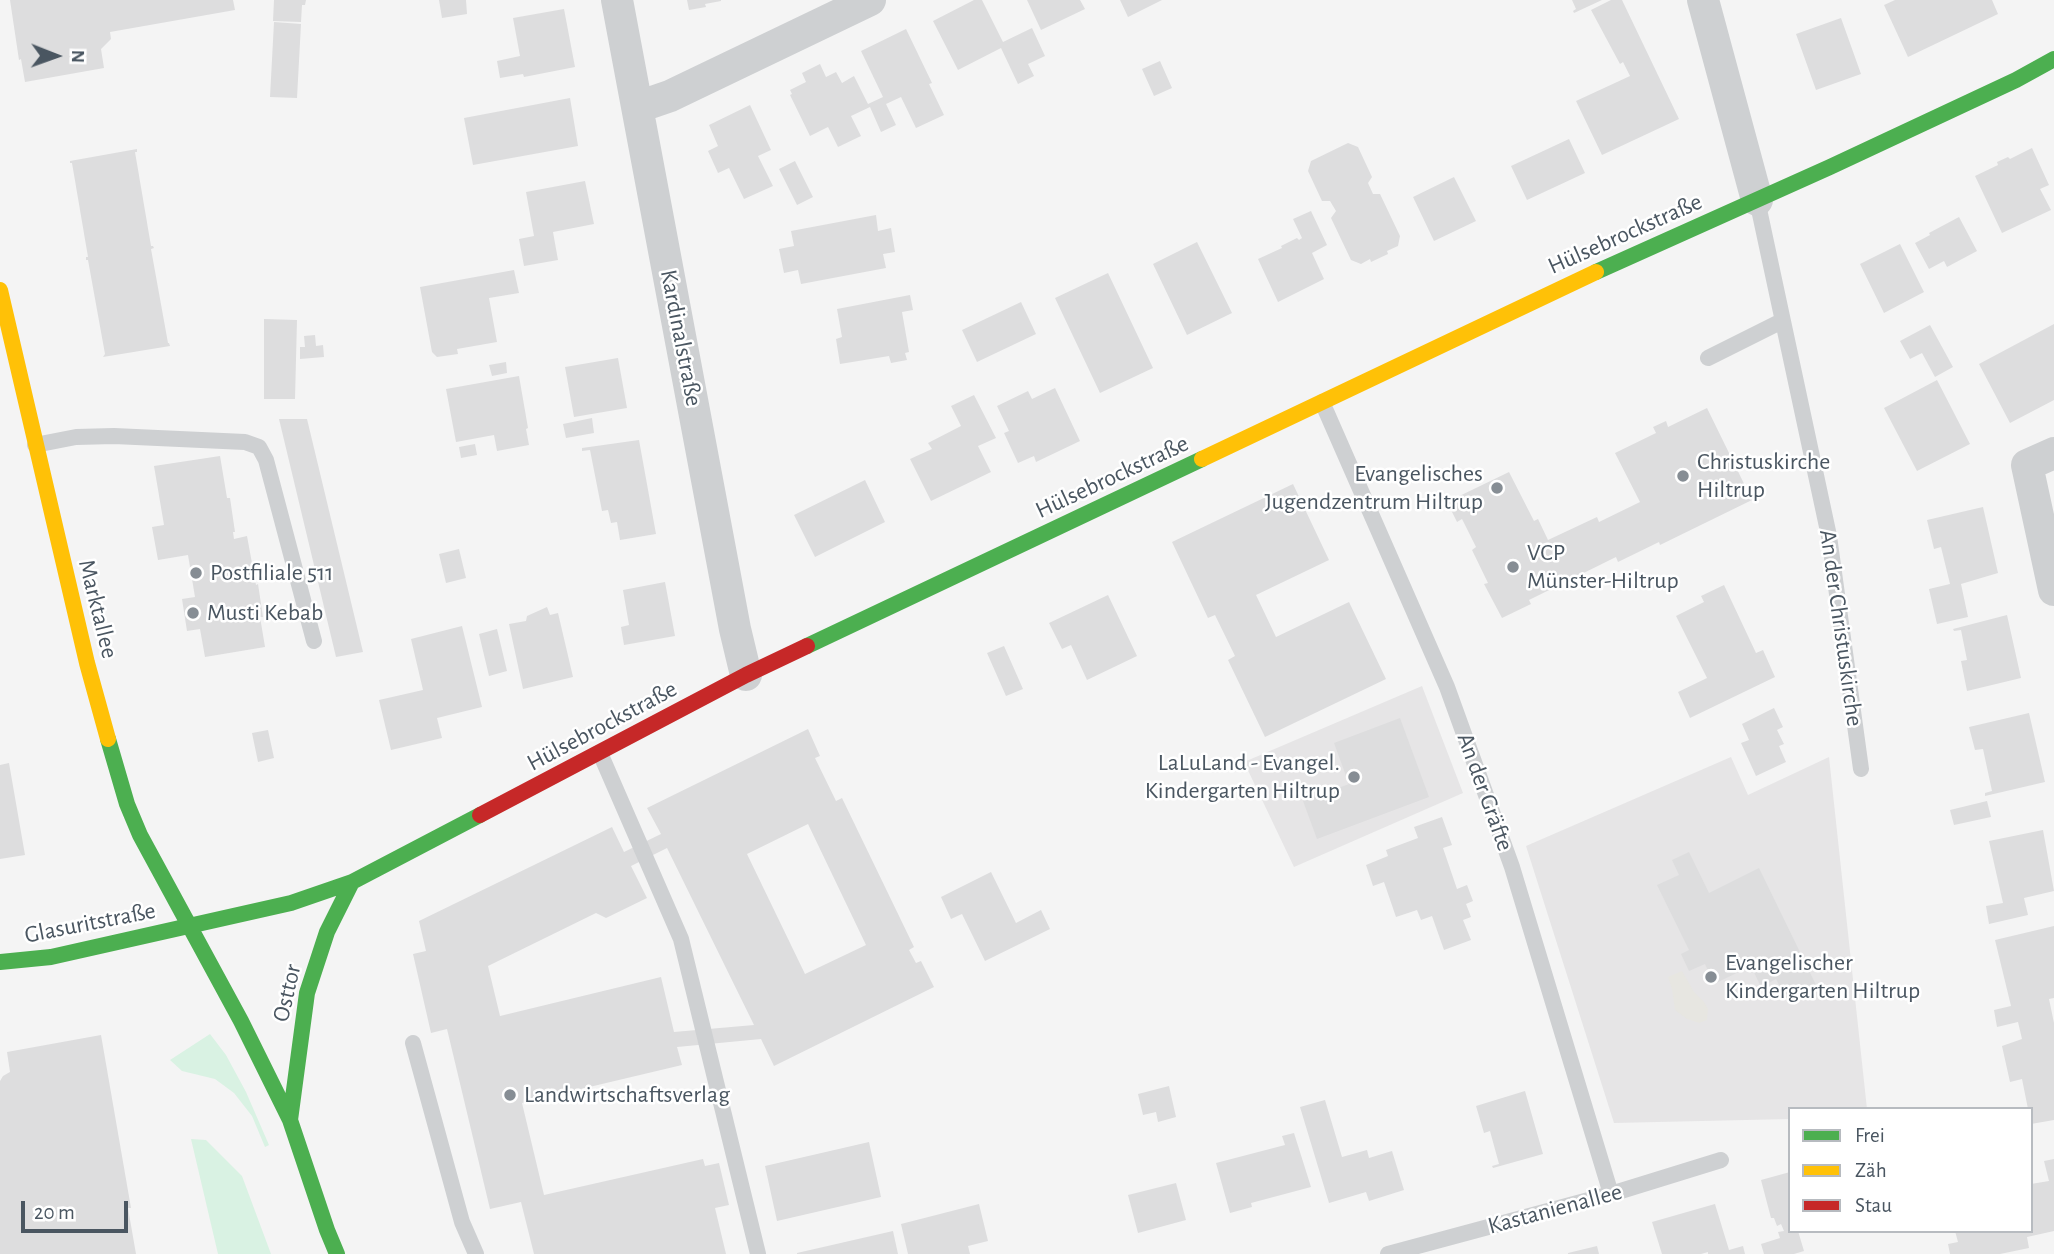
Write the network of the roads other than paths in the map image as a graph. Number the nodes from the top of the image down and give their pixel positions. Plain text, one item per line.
1 (617, 0) edge
2 (870, 0) edge
3 (1703, 0) edge
4 (2054, 59) edge
5 (638, 107) junction
6 (1757, 200) junction
7 (0, 290) edge
8 (1782, 321) junction
9 (1708, 358) dead end
10 (1322, 402) junction
11 (35, 445) junction
12 (2054, 453) edge
13 (2054, 590) edge
14 (314, 641) dead end
15 (746, 675) junction
16 (600, 753) junction
17 (1861, 769) dead end
18 (352, 882) junction
19 (189, 925) junction
20 (0, 962) edge
21 (413, 1043) dead end
22 (290, 1120) junction
23 (1721, 1160) dead end
24 (1611, 1194) junction
25 (337, 1254) edge
26 (476, 1254) edge
27 (758, 1254) edge
28 (1388, 1254) edge

1 - 5 street, Kardinalstraße
2 - 5 street
3 - 6 street
4 - 6 street, Hülsebrockstraße
5 - 15 street, Kardinalstraße
6 - 8 lane, An der Christuskirche
6 - 10 street, Hülsebrockstraße
7 - 11 street, Marktallee
8 - 9 lane
8 - 17 lane, An der Christuskirche
10 - 15 street, Hülsebrockstraße
10 - 24 lane, An der Gräfte
11 - 14 lane
11 - 19 street, Marktallee
12 - 13 street
15 - 16 street, Hülsebrockstraße
16 - 18 street, Hülsebrockstraße
16 - 27 lane
18 - 19 street, Hülsebrockstraße
18 - 22 street, Osttor
19 - 20 street, Glasuritstraße
19 - 22 street, Osttor
21 - 26 lane
22 - 25 street, Osttor
23 - 24 lane, Kastanienallee
24 - 28 lane, Kastanienallee

